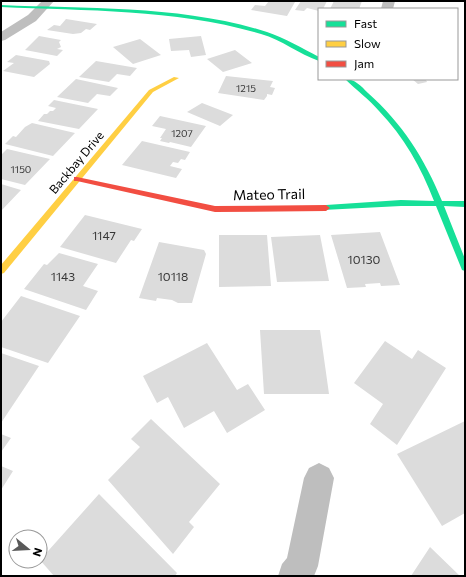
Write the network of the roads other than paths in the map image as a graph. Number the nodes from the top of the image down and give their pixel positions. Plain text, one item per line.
1 (44, 4) edge
2 (1, 6) edge
3 (1, 37) edge
4 (318, 59) edge
5 (176, 78) dead end
6 (349, 80) edge
7 (77, 180) junction
8 (438, 204) junction
9 (465, 204) edge
10 (465, 268) edge
11 (1, 271) edge
12 (319, 478) dead end
13 (294, 576) edge

1 - 2 street
1 - 3 street
1 - 4 street
5 - 7 street, Backbay Drive
6 - 8 street
7 - 8 street, Mateo Trail
7 - 11 street, Backbay Drive
8 - 9 street, Mateo Trail
8 - 10 street
12 - 13 street

